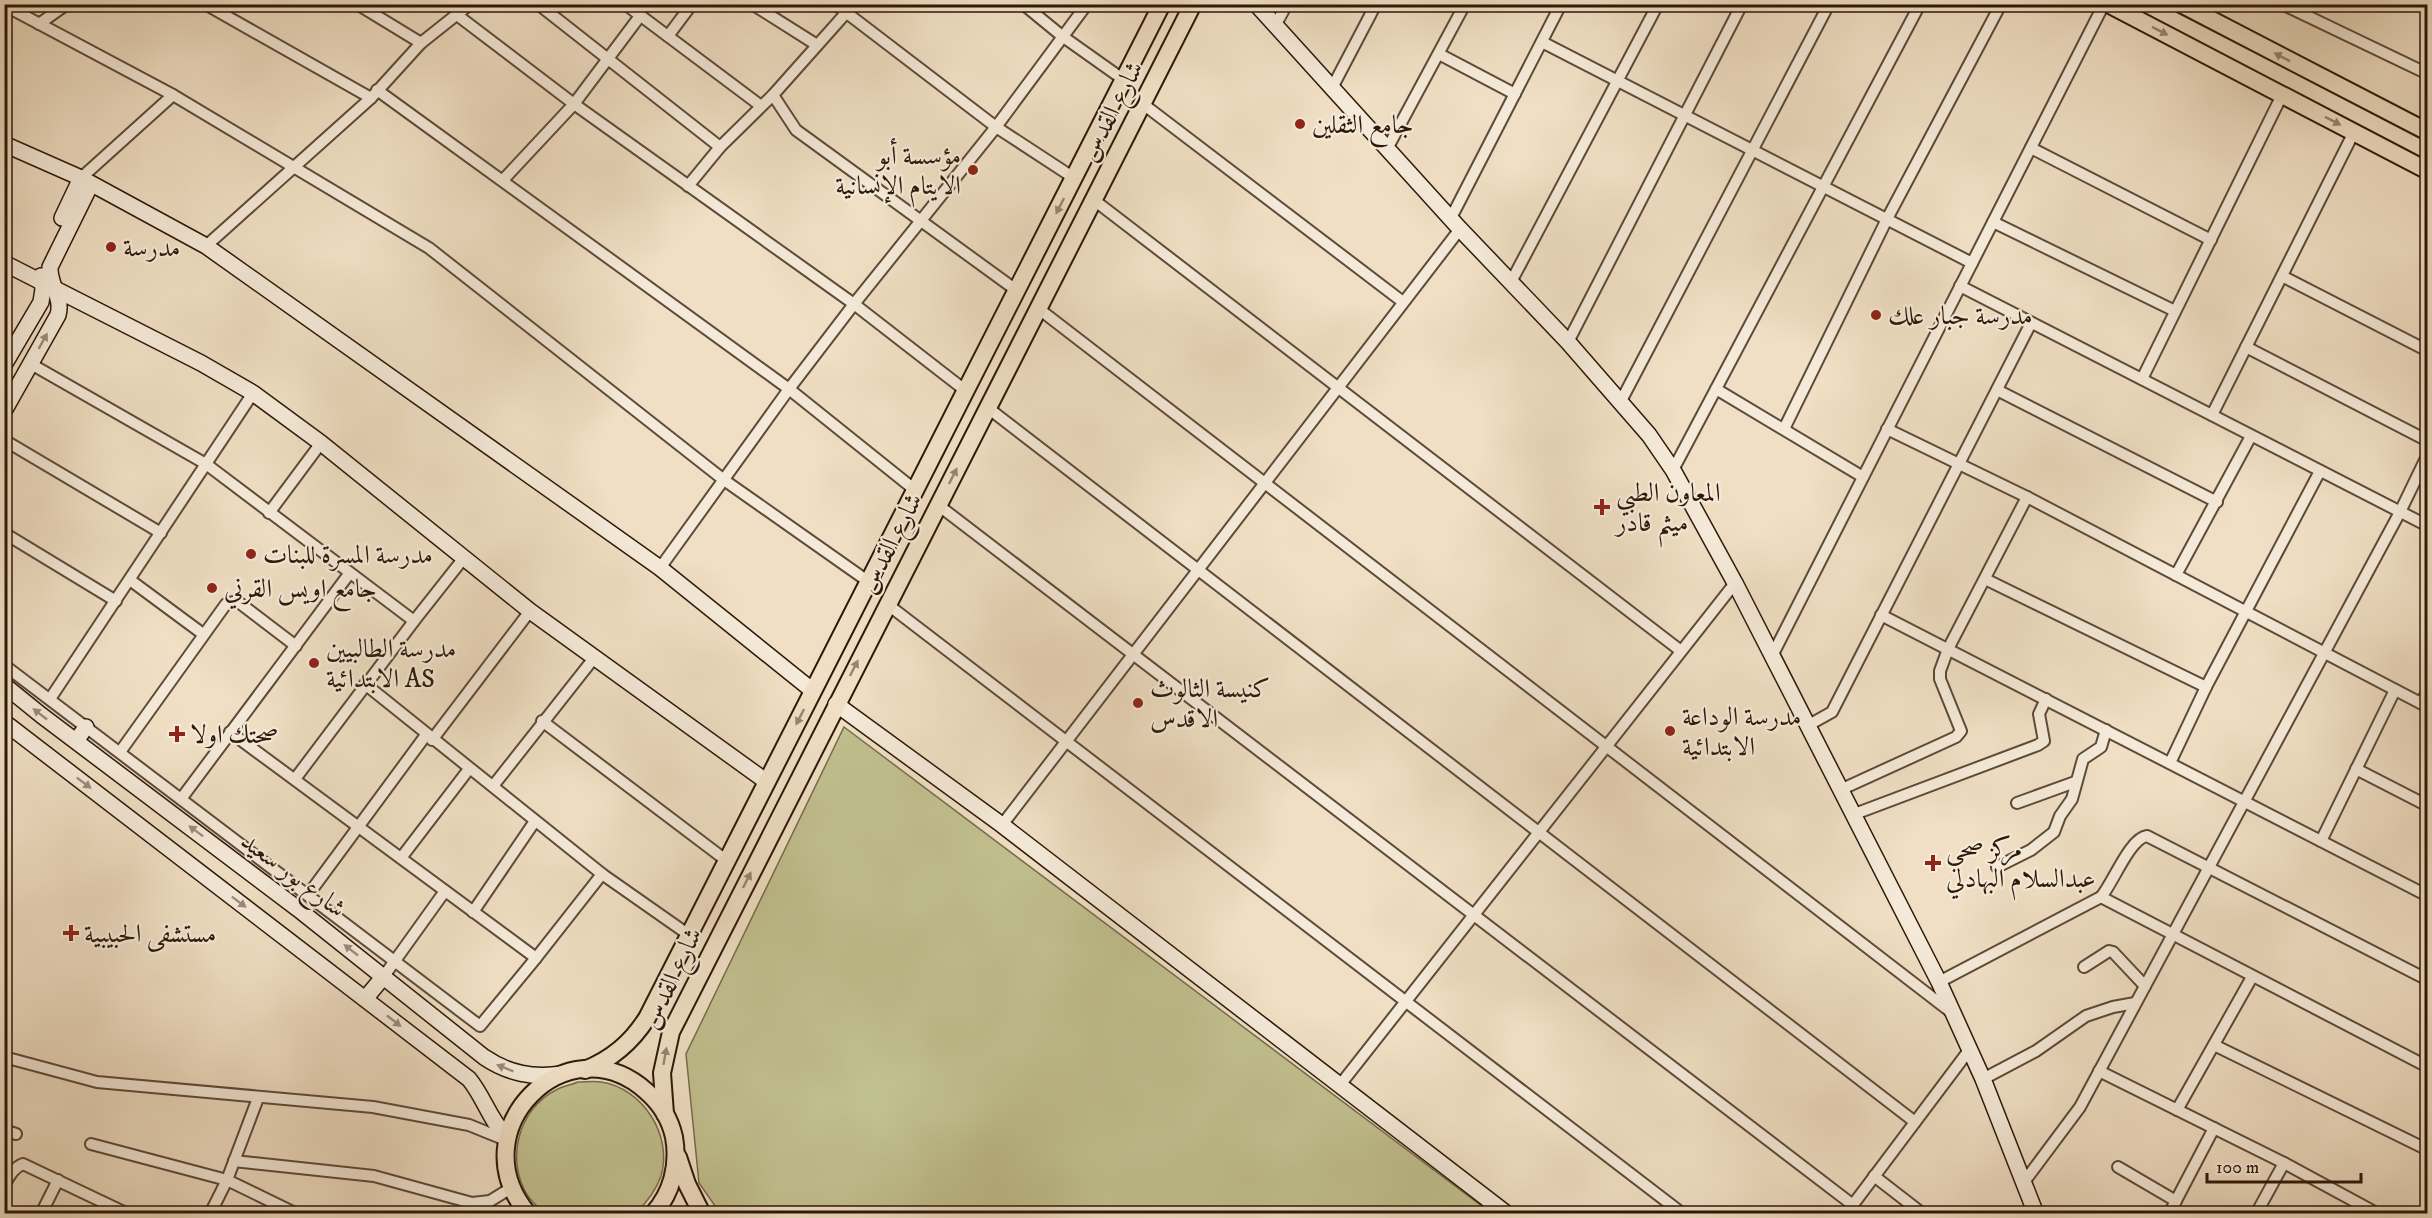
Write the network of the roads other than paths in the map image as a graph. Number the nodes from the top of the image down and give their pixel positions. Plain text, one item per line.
1 (67, 4) edge
2 (206, 4) edge
3 (357, 4) edge
4 (470, 4) edge
5 (538, 4) edge
6 (625, 4) edge
7 (692, 4) edge
8 (752, 4) edge
9 (835, 4) edge
10 (854, 4) edge
11 (1023, 4) edge
12 (1088, 4) edge
13 (1162, 4) edge
14 (1193, 4) edge
15 (1256, 4) edge
16 (1287, 4) edge
17 (1376, 4) edge
18 (1465, 4) edge
19 (1561, 4) edge
20 (1658, 4) edge
21 (1742, 4) edge
22 (1829, 4) edge
23 (1920, 4) edge
24 (2001, 4) edge
25 (2106, 4) edge
26 (2181, 4) edge
27 (2282, 4) edge
28 (4, 5) edge
29 (845, 14) junction
30 (457, 15) junction
31 (640, 16) junction
32 (39, 24) junction
33 (1275, 26) junction
34 (668, 36) junction
35 (1062, 36) junction
36 (1542, 42) junction
37 (421, 43) junction
38 (818, 45) junction
39 (1439, 54) junction
40 (607, 59) junction
41 (2427, 74) edge
42 (1124, 80) junction
43 (1618, 81) junction
44 (1332, 88) junction
45 (374, 94) junction
46 (1515, 94) junction
47 (173, 95) junction
48 (773, 95) junction
49 (2282, 95) junction
50 (574, 104) junction
51 (1143, 104) junction
52 (761, 106) junction
53 (1684, 115) junction
54 (996, 127) junction
55 (2354, 132) junction
56 (2427, 132) edge
57 (4, 144) edge
58 (720, 147) junction
59 (2031, 148) junction
60 (1387, 149) junction
61 (1752, 150) junction
62 (295, 168) junction
63 (2427, 171) edge
64 (1074, 178) junction
65 (504, 180) junction
66 (86, 181) junction
67 (688, 186) junction
68 (1823, 186) junction
69 (1094, 200) junction
70 (1887, 219) junction
71 (921, 221) junction
72 (1993, 222) junction
73 (1455, 223) junction
74 (1044, 237) junction
75 (2211, 240) junction
76 (206, 246) junction
77 (1068, 250) junction
78 (4, 263) edge
79 (1972, 263) junction
80 (2282, 276) junction
81 (1511, 282) junction
82 (48, 286) junction
83 (1960, 286) junction
84 (1016, 290) junction
85 (1403, 302) junction
86 (854, 304) junction
87 (1038, 309) junction
88 (2175, 311) junction
89 (2031, 323) junction
90 (1568, 342) junction
91 (2246, 347) junction
92 (2427, 351) edge
93 (31, 364) junction
94 (4, 365) edge
95 (2142, 379) junction
96 (1337, 388) junction
97 (789, 389) junction
98 (1716, 389) junction
99 (1997, 390) junction
100 (966, 391) junction
101 (253, 393) junction
102 (1621, 401) junction
103 (988, 408) junction
104 (4, 411) edge
105 (2212, 415) junction
106 (1784, 429) junction
107 (1887, 429) junction
108 (2251, 436) junction
109 (4, 440) edge
110 (2427, 441) edge
111 (321, 443) junction
112 (2427, 454) edge
113 (1959, 463) junction
114 (206, 464) junction
115 (1673, 470) junction
116 (2320, 471) junction
117 (1863, 477) junction
118 (724, 480) junction
119 (1264, 483) junction
120 (915, 490) junction
121 (2027, 497) junction
122 (2217, 502) junction
123 (938, 505) junction
124 (2400, 512) junction
125 (269, 513) junction
126 (900, 519) junction
127 (2427, 526) edge
128 (161, 532) junction
129 (4, 533) edge
130 (888, 544) junction
131 (917, 545) junction
132 (464, 559) junction
133 (660, 568) junction
134 (1198, 570) junction
135 (349, 574) junction
136 (2176, 575) junction
137 (1985, 579) junction
138 (130, 580) junction
139 (869, 582) junction
140 (1735, 583) junction
141 (116, 601) junction
142 (887, 604) junction
143 (530, 611) junction
144 (2245, 612) junction
145 (1881, 615) junction
146 (414, 621) junction
147 (202, 634) junction
148 (296, 646) junction
149 (1948, 649) junction
150 (1681, 651) junction
151 (2322, 652) junction
152 (1133, 654) junction
153 (1772, 656) junction
154 (594, 658) junction
155 (4, 665) edge
156 (365, 684) junction
157 (4, 685) edge
158 (2206, 687) junction
159 (2395, 690) junction
160 (2427, 690) edge
161 (813, 691) junction
162 (50, 699) junction
163 (2046, 699) junction
164 (836, 704) junction
165 (2424, 705) edge
166 (542, 722) junction
167 (1807, 726) junction
168 (86, 727) junction
169 (7, 729) edge
170 (2106, 730) junction
171 (230, 732) junction
172 (429, 737) junction
173 (76, 741) junction
174 (1066, 741) junction
175 (1606, 746) junction
176 (120, 752) junction
177 (2170, 763) junction
178 (469, 769) junction
179 (2356, 769) junction
180 (295, 779) junction
181 (767, 782) junction
182 (2075, 782) junction
183 (492, 786) junction
184 (1839, 790) junction
185 (181, 799) junction
186 (2243, 801) junction
187 (2017, 803) dead end
188 (2427, 806) edge
189 (1852, 815) junction
190 (535, 820) junction
191 (1002, 825) junction
192 (359, 827) junction
193 (1539, 832) junction
194 (2321, 841) junction
195 (401, 858) junction
196 (727, 861) junction
197 (1997, 867) dead end
198 (2208, 868) junction
199 (602, 874) junction
200 (445, 891) junction
201 (308, 895) junction
202 (2427, 896) edge
203 (2101, 897) junction
204 (473, 912) junction
205 (1474, 915) junction
206 (689, 935) junction
207 (2172, 935) junction
208 (536, 958) junction
209 (395, 961) junction
210 (2084, 967) dead end
211 (384, 976) junction
212 (2252, 977) junction
213 (2427, 980) edge
214 (1939, 982) junction
215 (2145, 986) junction
216 (365, 999) junction
217 (1406, 1001) junction
218 (2135, 1003) junction
219 (1954, 1014) junction
220 (2214, 1045) junction
221 (1970, 1049) junction
222 (4, 1057) edge
223 (2427, 1064) edge
224 (585, 1070) junction
225 (2099, 1071) junction
226 (562, 1074) junction
227 (1983, 1079) junction
228 (1340, 1085) junction
229 (258, 1098) junction
230 (2177, 1110) junction
231 (665, 1114) junction
232 (1915, 1122) junction
233 (2214, 1128) junction
234 (4, 1130) edge
235 (16, 1134) dead end
236 (506, 1138) junction
237 (91, 1144) dead end
238 (676, 1148) junction
239 (2427, 1150) edge
240 (234, 1161) junction
241 (2284, 1163) junction
242 (2118, 1167) dead end
243 (1874, 1176) junction
244 (58, 1180) junction
245 (227, 1180) junction
246 (2025, 1182) junction
247 (4, 1186) edge
248 (2176, 1201) junction
249 (519, 1204) edge
250 (1850, 1209) edge
251 (125, 1213) edge
252 (41, 1214) edge
253 (210, 1214) edge
254 (297, 1214) edge
255 (653, 1214) edge
256 (702, 1214) edge
257 (1507, 1214) edge
258 (1683, 1214) edge
259 (1923, 1214) edge
260 (2036, 1214) edge
261 (2169, 1214) edge
262 (2256, 1214) edge
263 (2378, 1214) edge

1 - 32 street
2 - 45 street
3 - 37 street
4 - 30 street
5 - 40 street
6 - 31 street
7 - 34 street
8 - 38 street
9 - 29 street
10 - 29 street
11 - 35 street
12 - 35 street
13 - 42 main road, شارع القدس
14 - 51 main road, شارع القدس
15 - 33 street
16 - 33 street
17 - 44 street
18 - 39 street
19 - 36 street
20 - 43 street
21 - 53 street
22 - 61 street
23 - 68 street
24 - 70 street
25 -> 49 main road
25 - 59 street
56 -> 26 main road
27 - 41 street
28 - 32 street
29 - 38 street
29 - 54 street
30 - 37 street
30 - 50 street
31 - 34 street
31 - 40 street
32 - 47 street
33 - 44 street
34 - 52 street
35 - 42 street
35 - 54 street
36 - 43 street
36 - 46 street
37 - 45 street
38 - 48 street
39 - 46 street
39 - 60 street
40 - 50 street
40 - 58 street
42 - 64 main road, شارع القدس
43 - 53 street
43 - 81 street
44 - 60 street
45 - 62 street
45 - 65 street
46 - 73 street
47 - 62 street
47 - 66 street
48 - 52 street
48 - 71 street
49 -> 55 main road
49 - 75 street
50 - 65 street
50 - 67 street
51 - 69 main road, شارع القدس
51 - 85 street
52 - 58 street
53 - 61 street
53 - 90 street
54 - 64 street
54 - 71 street
55 - 63 main road
55 - 80 street
57 - 66 street
58 - 67 street
59 - 72 street
59 - 75 street
60 - 73 street
61 - 68 street
61 - 102 street
62 - 76 street
62 - 118 street
64 -> 74 main road, شارع القدس
65 - 97 street
66 - 76 street
66 - 82 street
67 - 86 street
68 - 70 street
68 - 98 street
69 - 77 main road, شارع القدس
69 - 96 street
70 - 79 street
70 - 106 street
71 - 84 street
71 - 86 street
72 - 79 street
72 - 88 street
73 - 81 street
73 - 85 street
74 - 77 main road
74 - 84 main road, شارع القدس
75 - 88 street
76 - 133 street
77 - 87 main road, شارع القدس
78 - 82 street
79 - 83 street
80 - 91 street
80 - 92 street
81 - 90 street
93 -> 82 street
82 - 94 street
82 - 101 street
83 - 89 street
83 - 107 street
84 - 100 main road, شارع القدس
85 - 96 street
86 - 97 street
86 - 100 street
87 - 103 main road, شارع القدس
87 - 119 street
88 - 95 street
89 - 95 street
89 - 99 street
90 - 102 street
91 - 105 street
91 - 110 street
93 - 104 street
93 - 114 street
95 - 105 street
96 - 119 street
96 - 150 street
97 - 118 street
97 - 120 street
98 - 106 street
98 - 115 street
99 - 113 street
99 - 122 street
100 - 120 main road, شارع القدس
101 - 111 street
101 - 114 street
102 - 115 street
123 -> 103 main road, شارع القدس
103 - 134 street
105 - 108 street
106 - 117 street
107 - 113 street
107 - 117 street
108 - 116 street
108 - 122 street
109 - 128 street
111 - 125 street
111 - 132 street
112 - 124 street
113 - 121 street
113 - 145 street
114 - 125 street
114 - 128 street
115 - 140 street
116 - 124 street
116 - 144 street
117 - 153 street
118 - 133 street
118 - 139 street
119 - 134 street
119 - 175 street
120 - 126 main road, شارع القدس
121 - 136 street
121 - 137 street
122 - 136 street
123 - 131 main road, شارع القدس
123 - 152 street
124 - 127 street
124 - 151 street
125 - 135 street
126 - 130 main road, شارع القدس
126 - 131 main road
128 - 138 street
129 - 141 street
130 - 131 main road
130 - 139 main road, شارع القدس
131 - 142 main road, شارع القدس
132 - 143 street
132 - 146 street
133 - 161 street
134 - 152 street
134 - 193 street
135 - 146 street
135 - 148 street
136 - 144 street
137 - 149 street
137 - 158 street
138 - 141 street
138 - 147 street
139 - 161 main road, شارع القدس
140 - 150 street
140 - 153 street
141 - 162 street
164 -> 142 main road, شارع القدس
142 - 174 street
143 - 154 street
143 - 172 street
144 - 151 street
144 - 158 street
145 - 149 street
145 - 167 street
146 - 156 street
147 - 148 street
147 - 176 street
148 - 171 street
149 - 163 street
149 - 184 street
150 - 175 street
151 - 159 street
151 - 186 street
152 - 174 street
152 - 205 street
153 - 167 street
154 - 166 street
154 - 181 street
155 - 162 street
156 - 172 street
156 - 180 street
173 -> 157 street, شارع بور سعيد
158 - 177 street
159 - 165 street
159 - 179 street
160 - 165 street
161 -> 181 main road, شارع القدس
162 - 168 street
163 - 170 street
163 - 189 street
164 - 191 street
231 -> 164 main road, شارع القدس
166 - 183 street
166 - 196 street
167 - 184 street
168 - 173 street
168 - 176 street
169 -> 216 street
170 - 177 street
170 - 182 street
171 - 180 street
171 - 185 street
172 - 178 street
172 - 192 street
211 -> 173 street, شارع بور سعيد
174 - 191 street
174 - 217 street
175 - 193 street
175 - 219 street
176 - 185 street
177 - 186 street
178 - 183 street
178 - 195 street
179 - 188 street
179 - 194 street
180 - 192 street
181 - 196 main road, شارع القدس
182 - 187 street
182 - 197 street
183 - 190 street
184 - 189 street
185 - 201 street
186 - 194 street
186 - 198 street
189 - 214 street
190 - 199 street
190 - 204 street
191 - 228 street
192 - 195 street
192 - 201 street
193 - 205 street
193 - 232 street
194 - 202 street
195 - 200 street
196 - 206 main road, شارع القدس
198 - 203 street
198 - 207 street
198 - 213 street
199 - 206 street
199 - 208 street
200 - 204 street
200 - 209 street
201 - 209 street
203 - 207 street
203 - 214 street
204 - 208 street
205 - 217 street
205 - 250 street
206 - 224 main road, شارع القدس
207 - 212 street
207 - 215 street
208 - 209 street
209 - 211 street
210 - 215 street
211 - 216 street
226 -> 211 street, شارع بور سعيد
212 - 220 street
212 - 223 street
214 - 219 street
215 - 218 street
216 -> 236 street
217 - 228 street
217 - 258 street
218 - 225 street
218 - 227 street
219 - 221 street
220 - 230 street
220 - 239 street
221 - 227 street
221 - 232 street
222 - 229 street
224 - 226 main road
224 - 231 main road
225 - 230 street
225 - 246 street
226 - 236 main road
227 - 246 street
228 - 257 street
229 - 236 street
229 - 240 street
230 - 233 street
231 - 238 main road
232 - 243 street
233 - 241 street
233 - 248 street
234 - 235 street
236 - 249 main road
237 - 245 street
238 - 255 main road
238 - 256 main road
240 - 245 street
240 - 249 street
241 - 262 street
241 - 263 street
242 - 248 street
243 - 250 street
243 - 259 street
244 - 247 street
244 - 251 street
244 - 252 street
245 - 253 street
245 - 254 street
246 - 260 street
248 - 261 street

